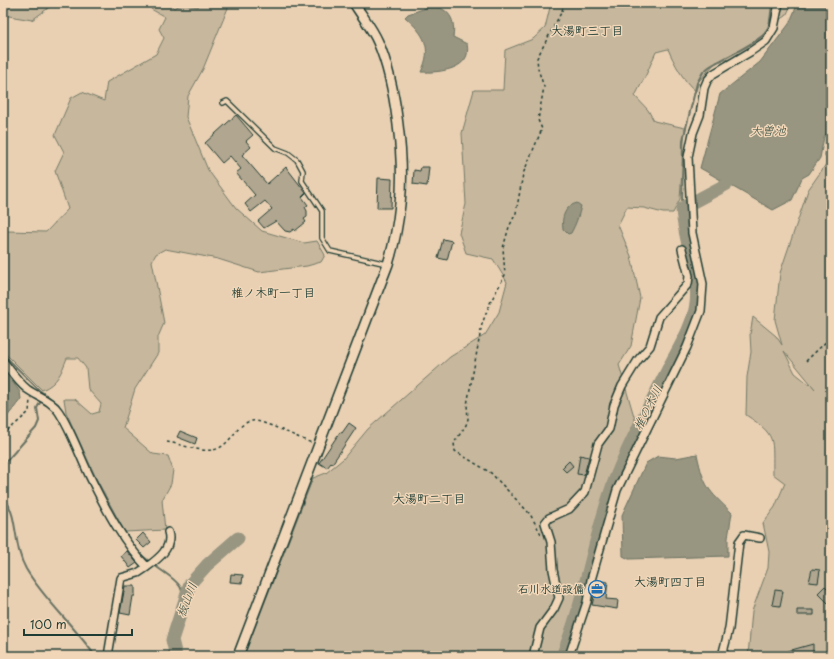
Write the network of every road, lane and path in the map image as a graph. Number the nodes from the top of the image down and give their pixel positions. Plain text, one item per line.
1 (354, 3) edge
2 (564, 3) edge
3 (779, 3) edge
4 (223, 103) dead end
5 (682, 250) dead end
6 (388, 264) junction
7 (831, 337) edge
8 (3, 361) edge
9 (806, 362) dead end
10 (26, 388) junction
11 (3, 435) edge
12 (167, 442) dead end
13 (319, 446) junction
14 (168, 532) dead end
15 (549, 536) junction
16 (760, 538) dead end
17 (147, 568) junction
18 (108, 656) edge
19 (238, 656) edge
20 (533, 656) edge
21 (569, 656) edge
22 (722, 656) edge

1 - 6 street
2 - 15 path
3 - 21 street
4 - 6 lane
5 - 15 street
6 - 13 street
7 - 9 path
8 - 10 street
10 - 11 path
10 - 17 street
12 - 13 path
13 - 19 street
14 - 17 street
15 - 20 street
16 - 22 street
17 - 18 street

